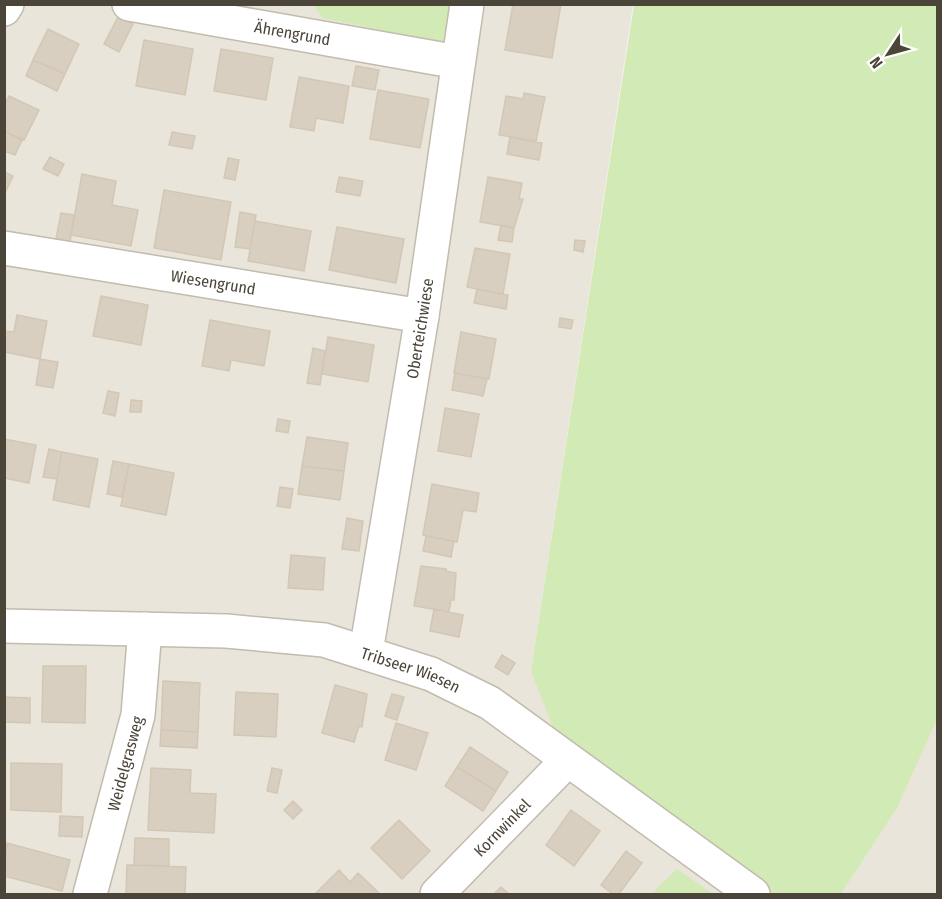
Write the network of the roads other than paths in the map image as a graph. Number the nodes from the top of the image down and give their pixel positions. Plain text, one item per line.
1 (7, 4) edge
2 (129, 4) edge
3 (467, 4) edge
4 (4, 9) edge
5 (458, 62) junction
6 (4, 248) edge
7 (423, 316) junction
8 (4, 626) edge
9 (145, 629) junction
10 (366, 652) junction
11 (566, 758) junction
12 (90, 894) edge
13 (437, 894) edge
14 (753, 894) edge

1 - 4 street
2 - 5 street, Ährengrund
3 - 5 street, Oberteichwiese
5 - 7 street, Oberteichwiese
6 - 7 street, Wiesengrund
7 - 10 street, Oberteichwiese
8 - 9 street, Tribseer Wiesen
9 - 10 street, Tribseer Wiesen
9 - 12 street, Weidelgrasweg
10 - 11 street, Tribseer Wiesen
11 - 13 street, Kornwinkel
11 - 14 street, Tribseer Wiesen

